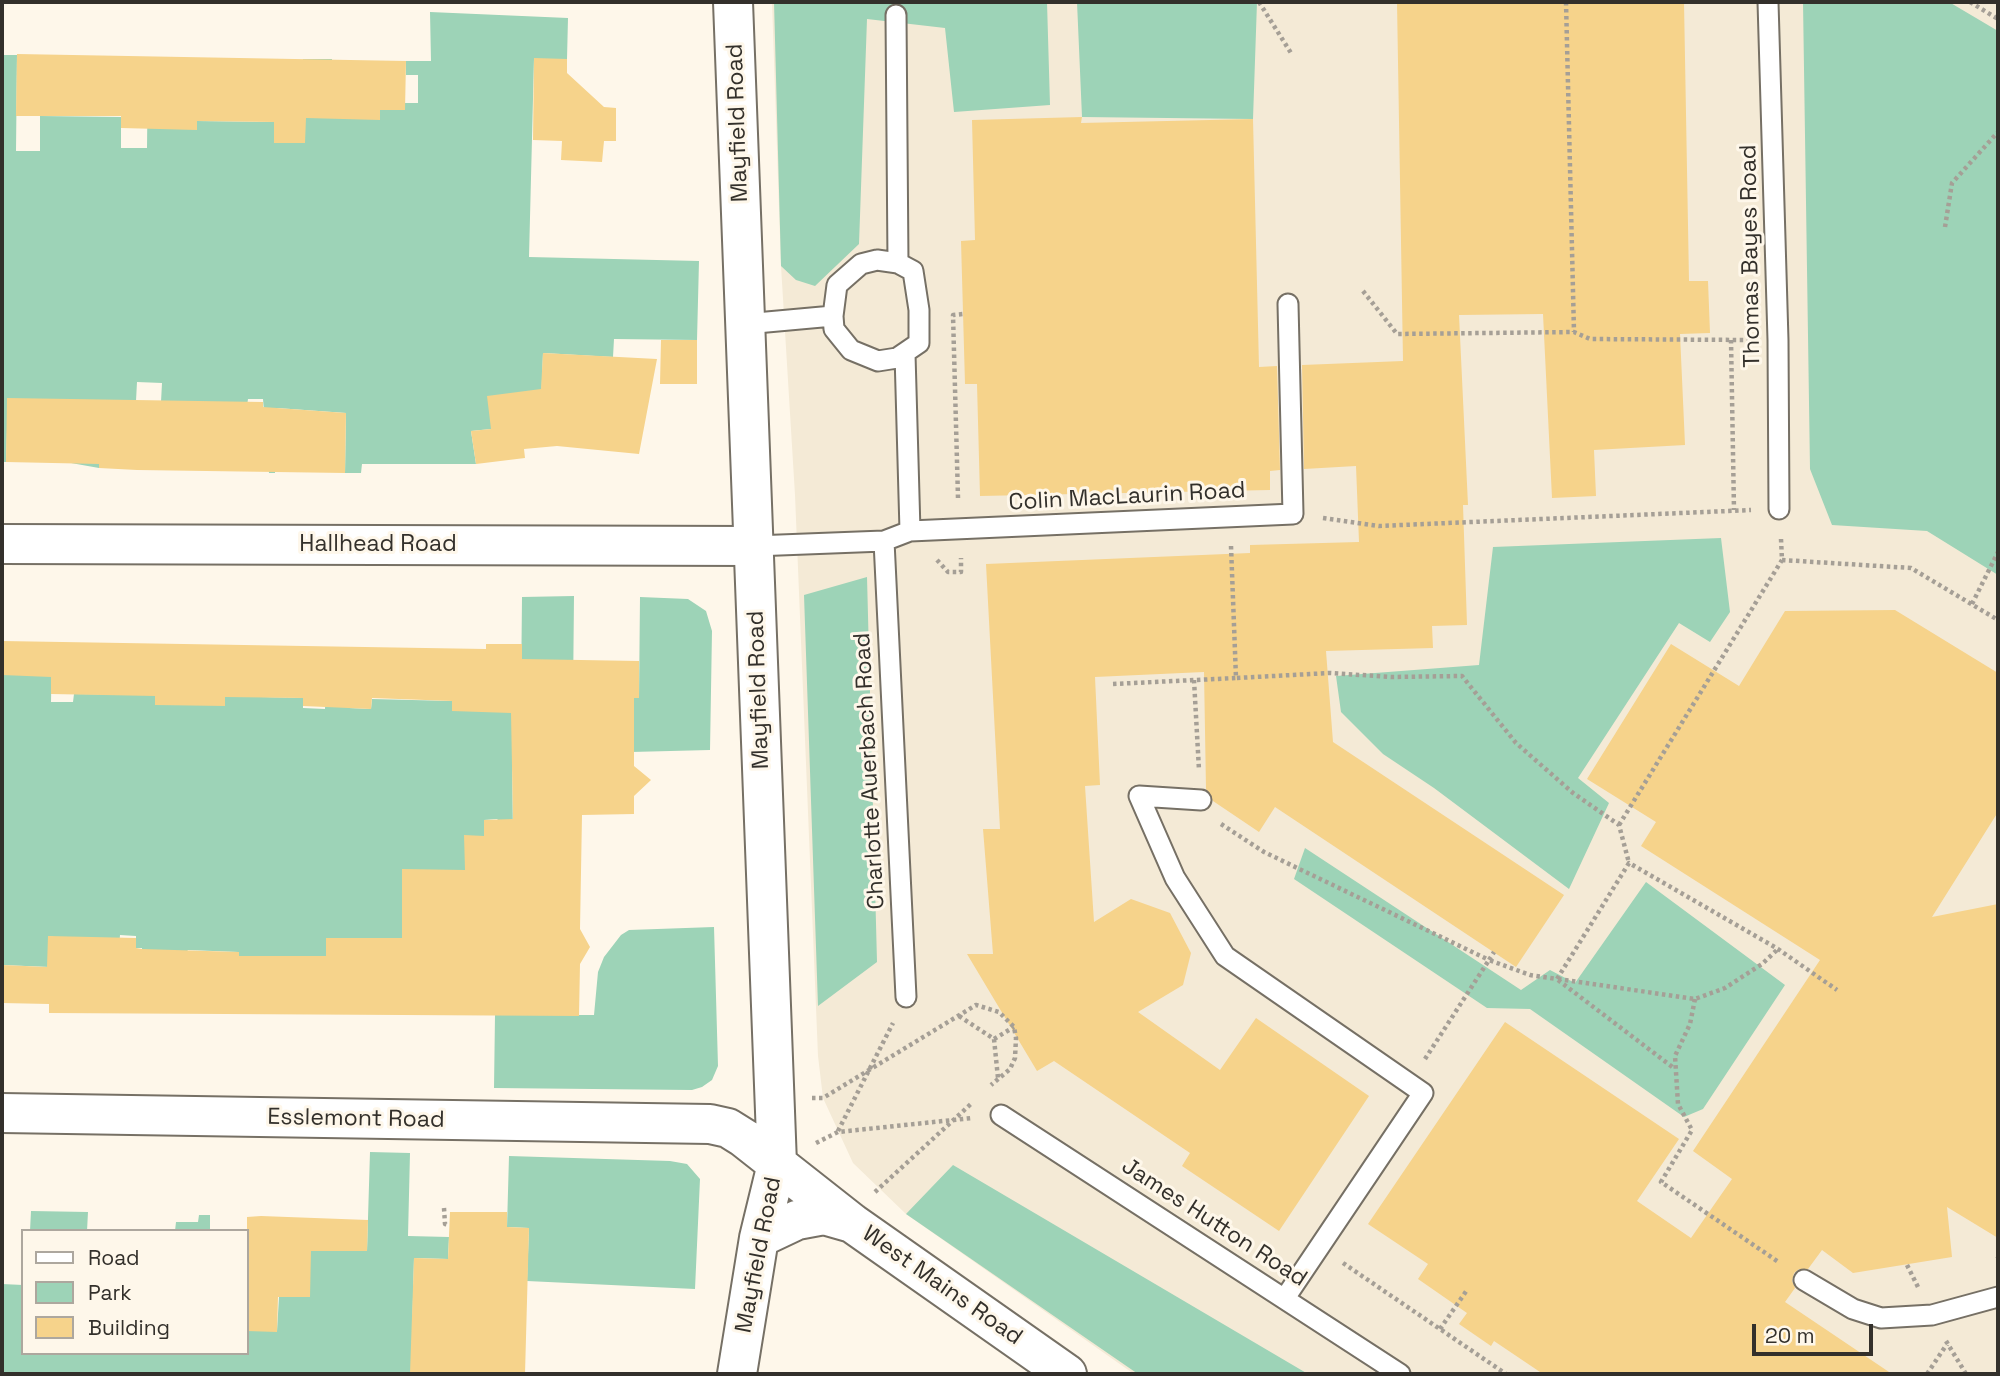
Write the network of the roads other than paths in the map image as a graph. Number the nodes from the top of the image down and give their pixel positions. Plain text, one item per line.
1 (733, 2) edge
2 (1768, 2) edge
3 (896, 15) dead end
4 (898, 262) junction
5 (1288, 304) dead end
6 (832, 316) junction
7 (745, 324) junction
8 (905, 355) junction
9 (1779, 509) road end
10 (910, 531) junction
11 (884, 541) junction
12 (2, 544) edge
13 (754, 546) junction
14 (1201, 800) road end
15 (906, 997) road end
16 (2, 1113) edge
17 (1001, 1115) road end
18 (710, 1124) junction
19 (775, 1125) junction
20 (777, 1164) junction
21 (852, 1223) junction
22 (759, 1238) junction
23 (1804, 1280) road end
24 (1998, 1297) edge
25 (1285, 1298) junction
26 (737, 1374) edge
27 (1067, 1374) edge
28 (1400, 1374) edge

1 - 7 street, Mayfield Road
2 - 9 lane, Thomas Bayes Road
3 - 4 lane
4 - 6 lane
4 - 8 lane
5 - 10 lane, Colin MacLaurin Road
6 - 7 lane
6 - 8 lane
7 - 13 street, Mayfield Road
8 - 10 lane
10 - 11 lane, Colin MacLaurin Road
11 - 13 lane, Colin MacLaurin Road
11 - 15 lane, Charlotte Auerbach Road
12 - 13 street, Hallhead Road
13 - 19 street, Mayfield Road
14 - 25 lane
16 - 18 street, Esslemont Road
17 - 25 lane, James Hutton Road
18 - 19 street, Esslemont Road
18 - 20 street, Esslemont Road
19 - 20 street, Mayfield Road
20 - 21 street, West Mains Road
20 - 22 street, Mayfield Road
21 - 22 street, West Mains Road
21 - 27 street, West Mains Road
22 - 26 street, Mayfield Road
23 - 24 lane
25 - 28 lane, James Hutton Road

